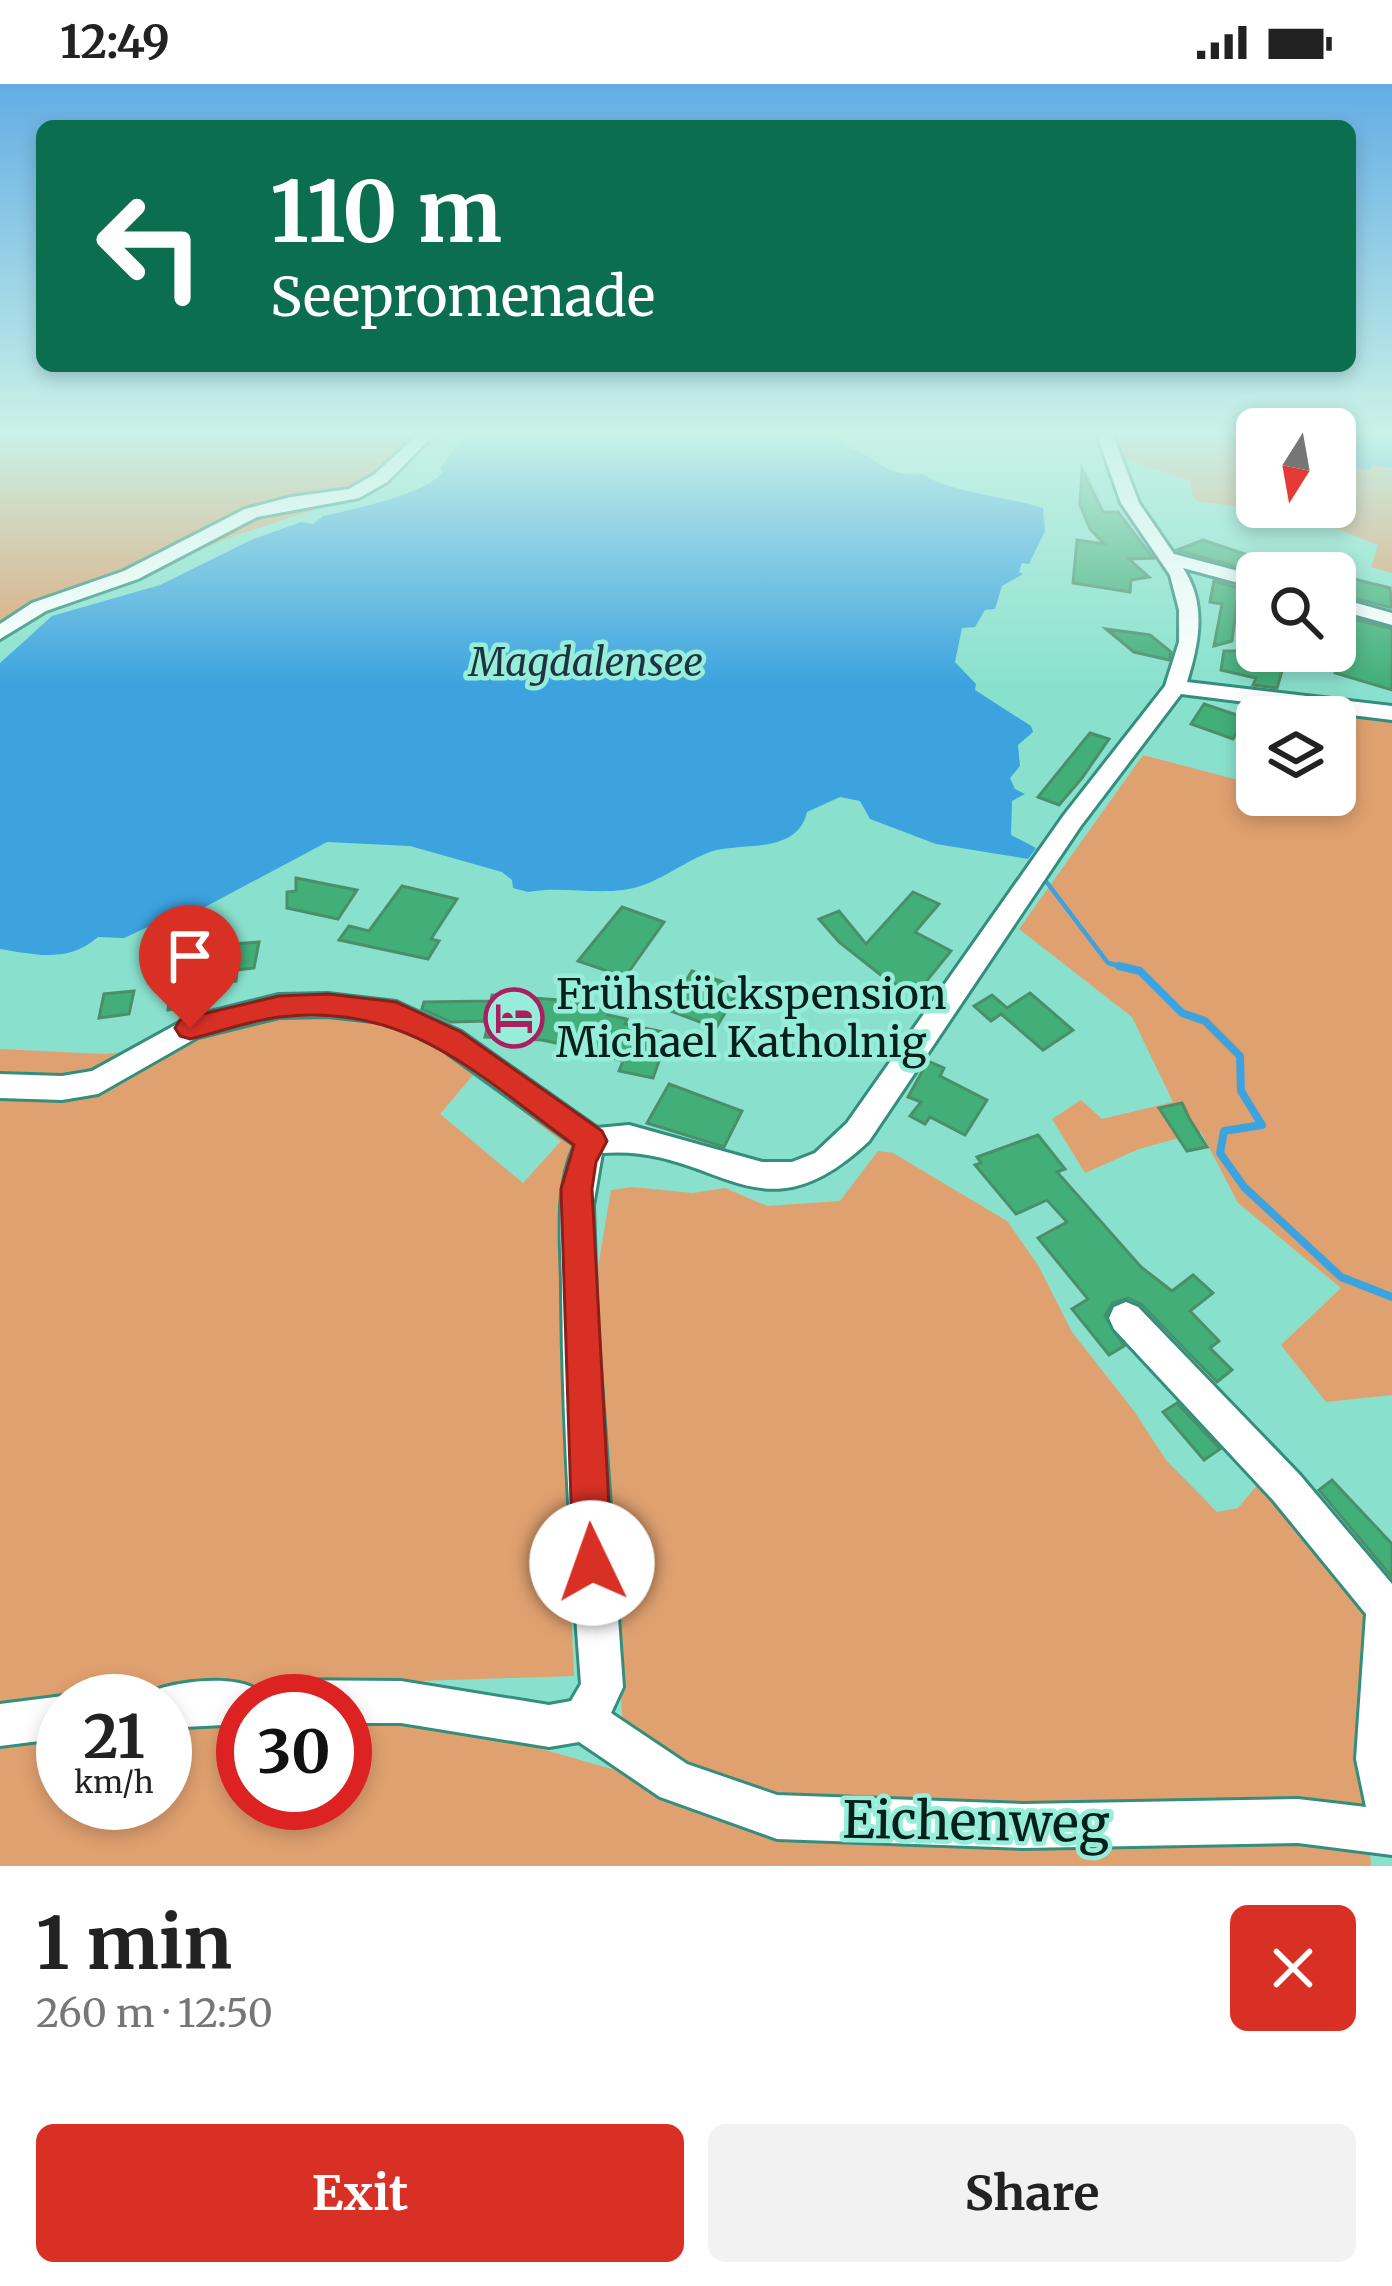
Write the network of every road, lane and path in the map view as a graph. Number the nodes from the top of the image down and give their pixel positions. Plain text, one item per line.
1 (241, 518) edge
2 (1141, 518) edge
3 (1169, 558) junction
4 (1236, 576) edge
5 (1356, 609) edge
6 (1392, 619) edge
7 (0, 633) edge
8 (1175, 686) junction
9 (1392, 713) edge
10 (0, 1087) edge
11 (592, 1141) junction
12 (1126, 1318) dead end
13 (372, 1702) edge
14 (584, 1720) junction
15 (36, 1721) edge
16 (0, 1725) edge
17 (1392, 1831) edge

1 - 7 street
2 - 3 street
3 - 4 street
3 - 8 street
5 - 6 street
8 - 9 street
8 - 11 street
10 - 11 street
11 - 14 street
12 - 17 street, Eichenweg
13 - 14 street
14 - 17 street, Eichenweg
15 - 16 street

